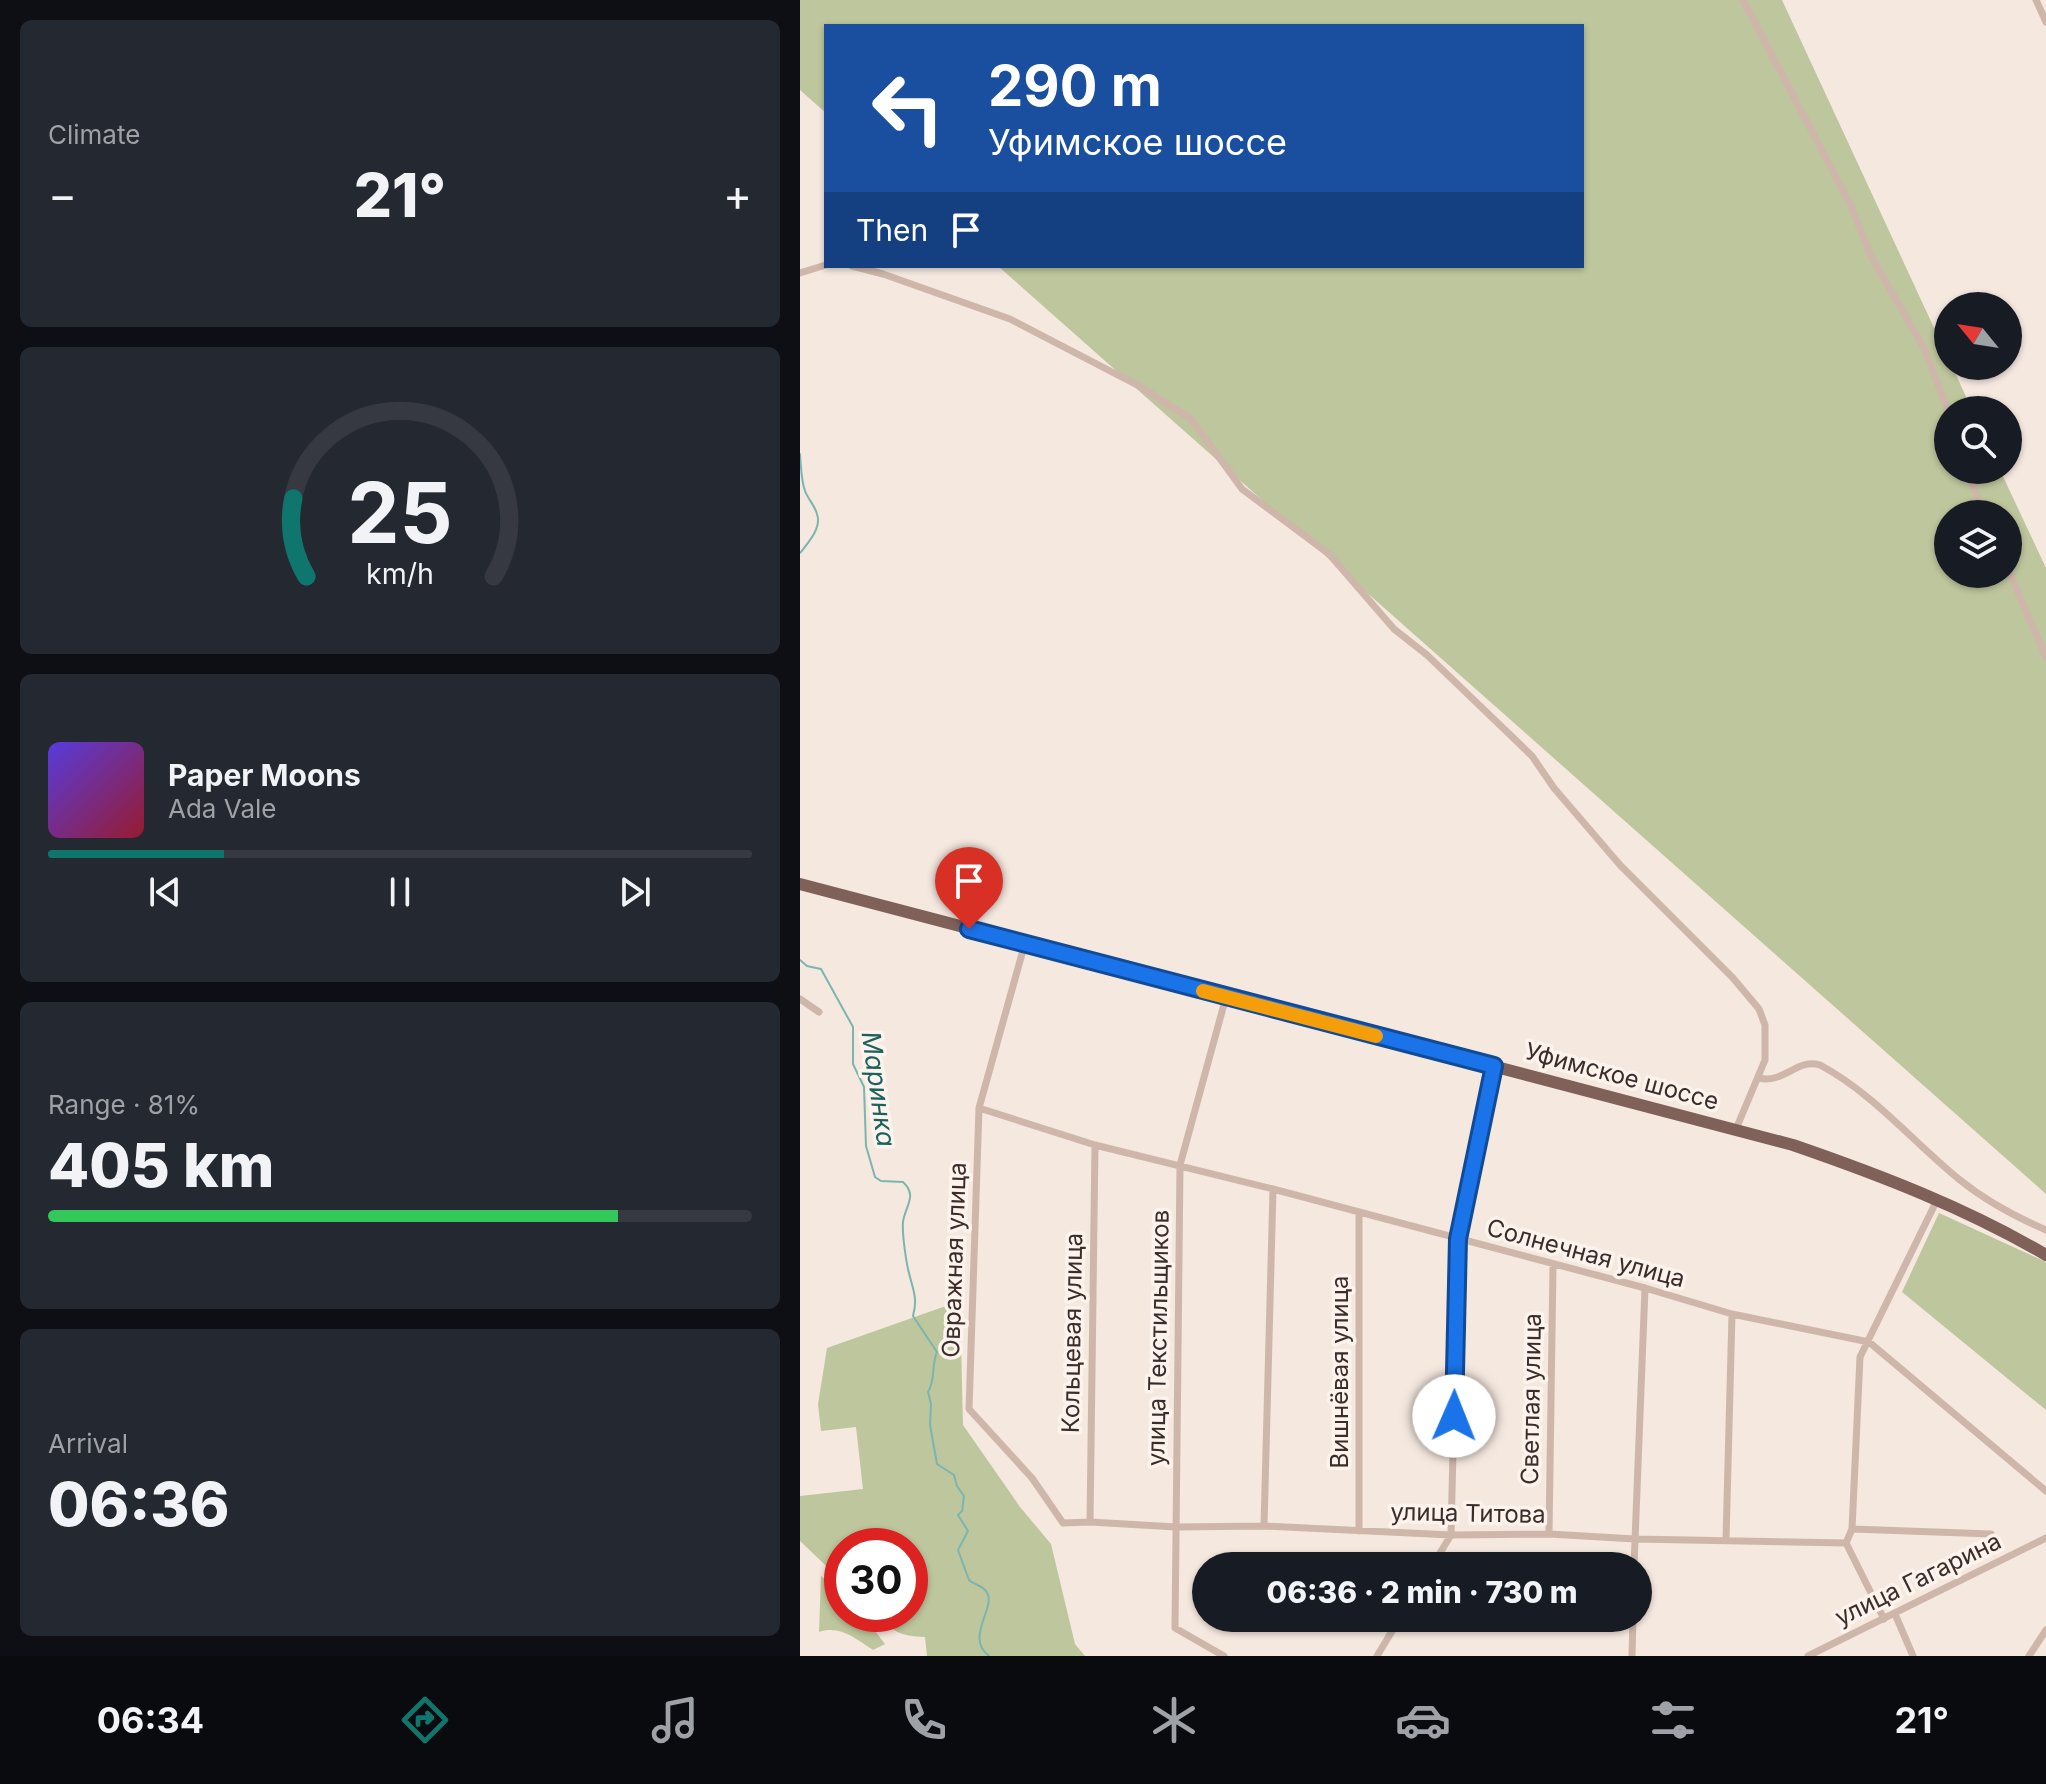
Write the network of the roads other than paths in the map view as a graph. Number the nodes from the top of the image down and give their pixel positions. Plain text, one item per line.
1 (1743, 0) edge
2 (2036, 0) edge
3 (2046, 22) edge
4 (824, 266) edge
5 (860, 268) edge
6 (800, 273) edge
7 (1942, 396) edge
8 (2016, 588) edge
9 (2046, 657) edge
10 (800, 884) edge
11 (1025, 943) junction
12 (1226, 997) junction
13 (800, 999) edge
14 (819, 1012) dead end
15 (1494, 1066) junction
16 (1759, 1078) junction
17 (979, 1108) junction
18 (1736, 1129) junction
19 (1095, 1145) junction
20 (1180, 1165) junction
21 (1273, 1189) junction
22 (1937, 1200) junction
23 (1359, 1213) junction
24 (2046, 1230) edge
25 (1458, 1239) junction
26 (2046, 1255) edge
27 (1553, 1265) junction
28 (1645, 1288) junction
29 (1732, 1314) junction
30 (1869, 1342) junction
31 (2046, 1491) edge
32 (1090, 1522) junction
33 (1264, 1526) junction
34 (1176, 1527) junction
35 (1852, 1529) junction
36 (1359, 1531) junction
37 (1549, 1534) junction
38 (1991, 1534) dead end
39 (1451, 1535) junction
40 (2046, 1538) edge
41 (1635, 1539) junction
42 (1726, 1540) junction
43 (1846, 1543) junction
44 (1441, 1552) edge
45 (1635, 1552) edge
46 (1895, 1614) junction
47 (1884, 1619) junction
48 (2046, 1630) edge
49 (1392, 1632) edge
50 (1633, 1632) edge
51 (1224, 1656) edge
52 (1377, 1656) edge
53 (1632, 1656) edge
54 (1808, 1656) edge
55 (1913, 1656) edge
56 (2029, 1656) edge

1 - 7 street
2 - 3 street
4 - 6 street
5 - 16 street
8 - 9 street
10 - 11 main road, Уфимское шоссе
11 - 12 main road, Уфимское шоссе
11 - 17 street, Овражная улица
12 - 15 main road, Уфимское шоссе
12 - 20 street, улица Текстильщиков
13 - 14 street
15 - 18 main road, Уфимское шоссе
15 - 25 street
16 - 18 street
16 - 24 street
17 - 19 street, Солнечная улица
17 - 32 street, Овражная улица
18 - 22 main road, Уфимское шоссе
19 - 20 street, Солнечная улица
19 - 32 street, Кольцевая улица
20 - 21 street, Солнечная улица
20 - 34 street, улица Текстильщиков
21 - 23 street, Солнечная улица
21 - 33 street
22 - 26 main road, Уфимское шоссе
22 - 30 street
23 - 25 street, Солнечная улица
23 - 36 street, Вишнёвая улица
25 - 27 street, Солнечная улица
25 - 39 street
27 - 28 street, Солнечная улица
27 - 37 street, Светлая улица
28 - 29 street, Солнечная улица
28 - 41 street
29 - 30 street, Солнечная улица
29 - 42 street
30 - 31 street, Солнечная улица
30 - 35 street
32 - 34 street, улица Титова
33 - 34 street, улица Титова
33 - 36 street, улица Титова
34 - 51 street, улица Текстильщиков
35 - 38 street
35 - 43 street
36 - 39 street, улица Титова
37 - 39 street, улица Титова
37 - 41 street, улица Титова
39 - 44 street
40 - 46 street, улица Гагарина
41 - 42 street, улица Титова
41 - 45 street
42 - 43 street, улица Титова
43 - 47 street
46 - 47 street, улица Гагарина
46 - 55 street
47 - 54 street, улица Гагарина
48 - 56 street
49 - 52 street
50 - 53 street

